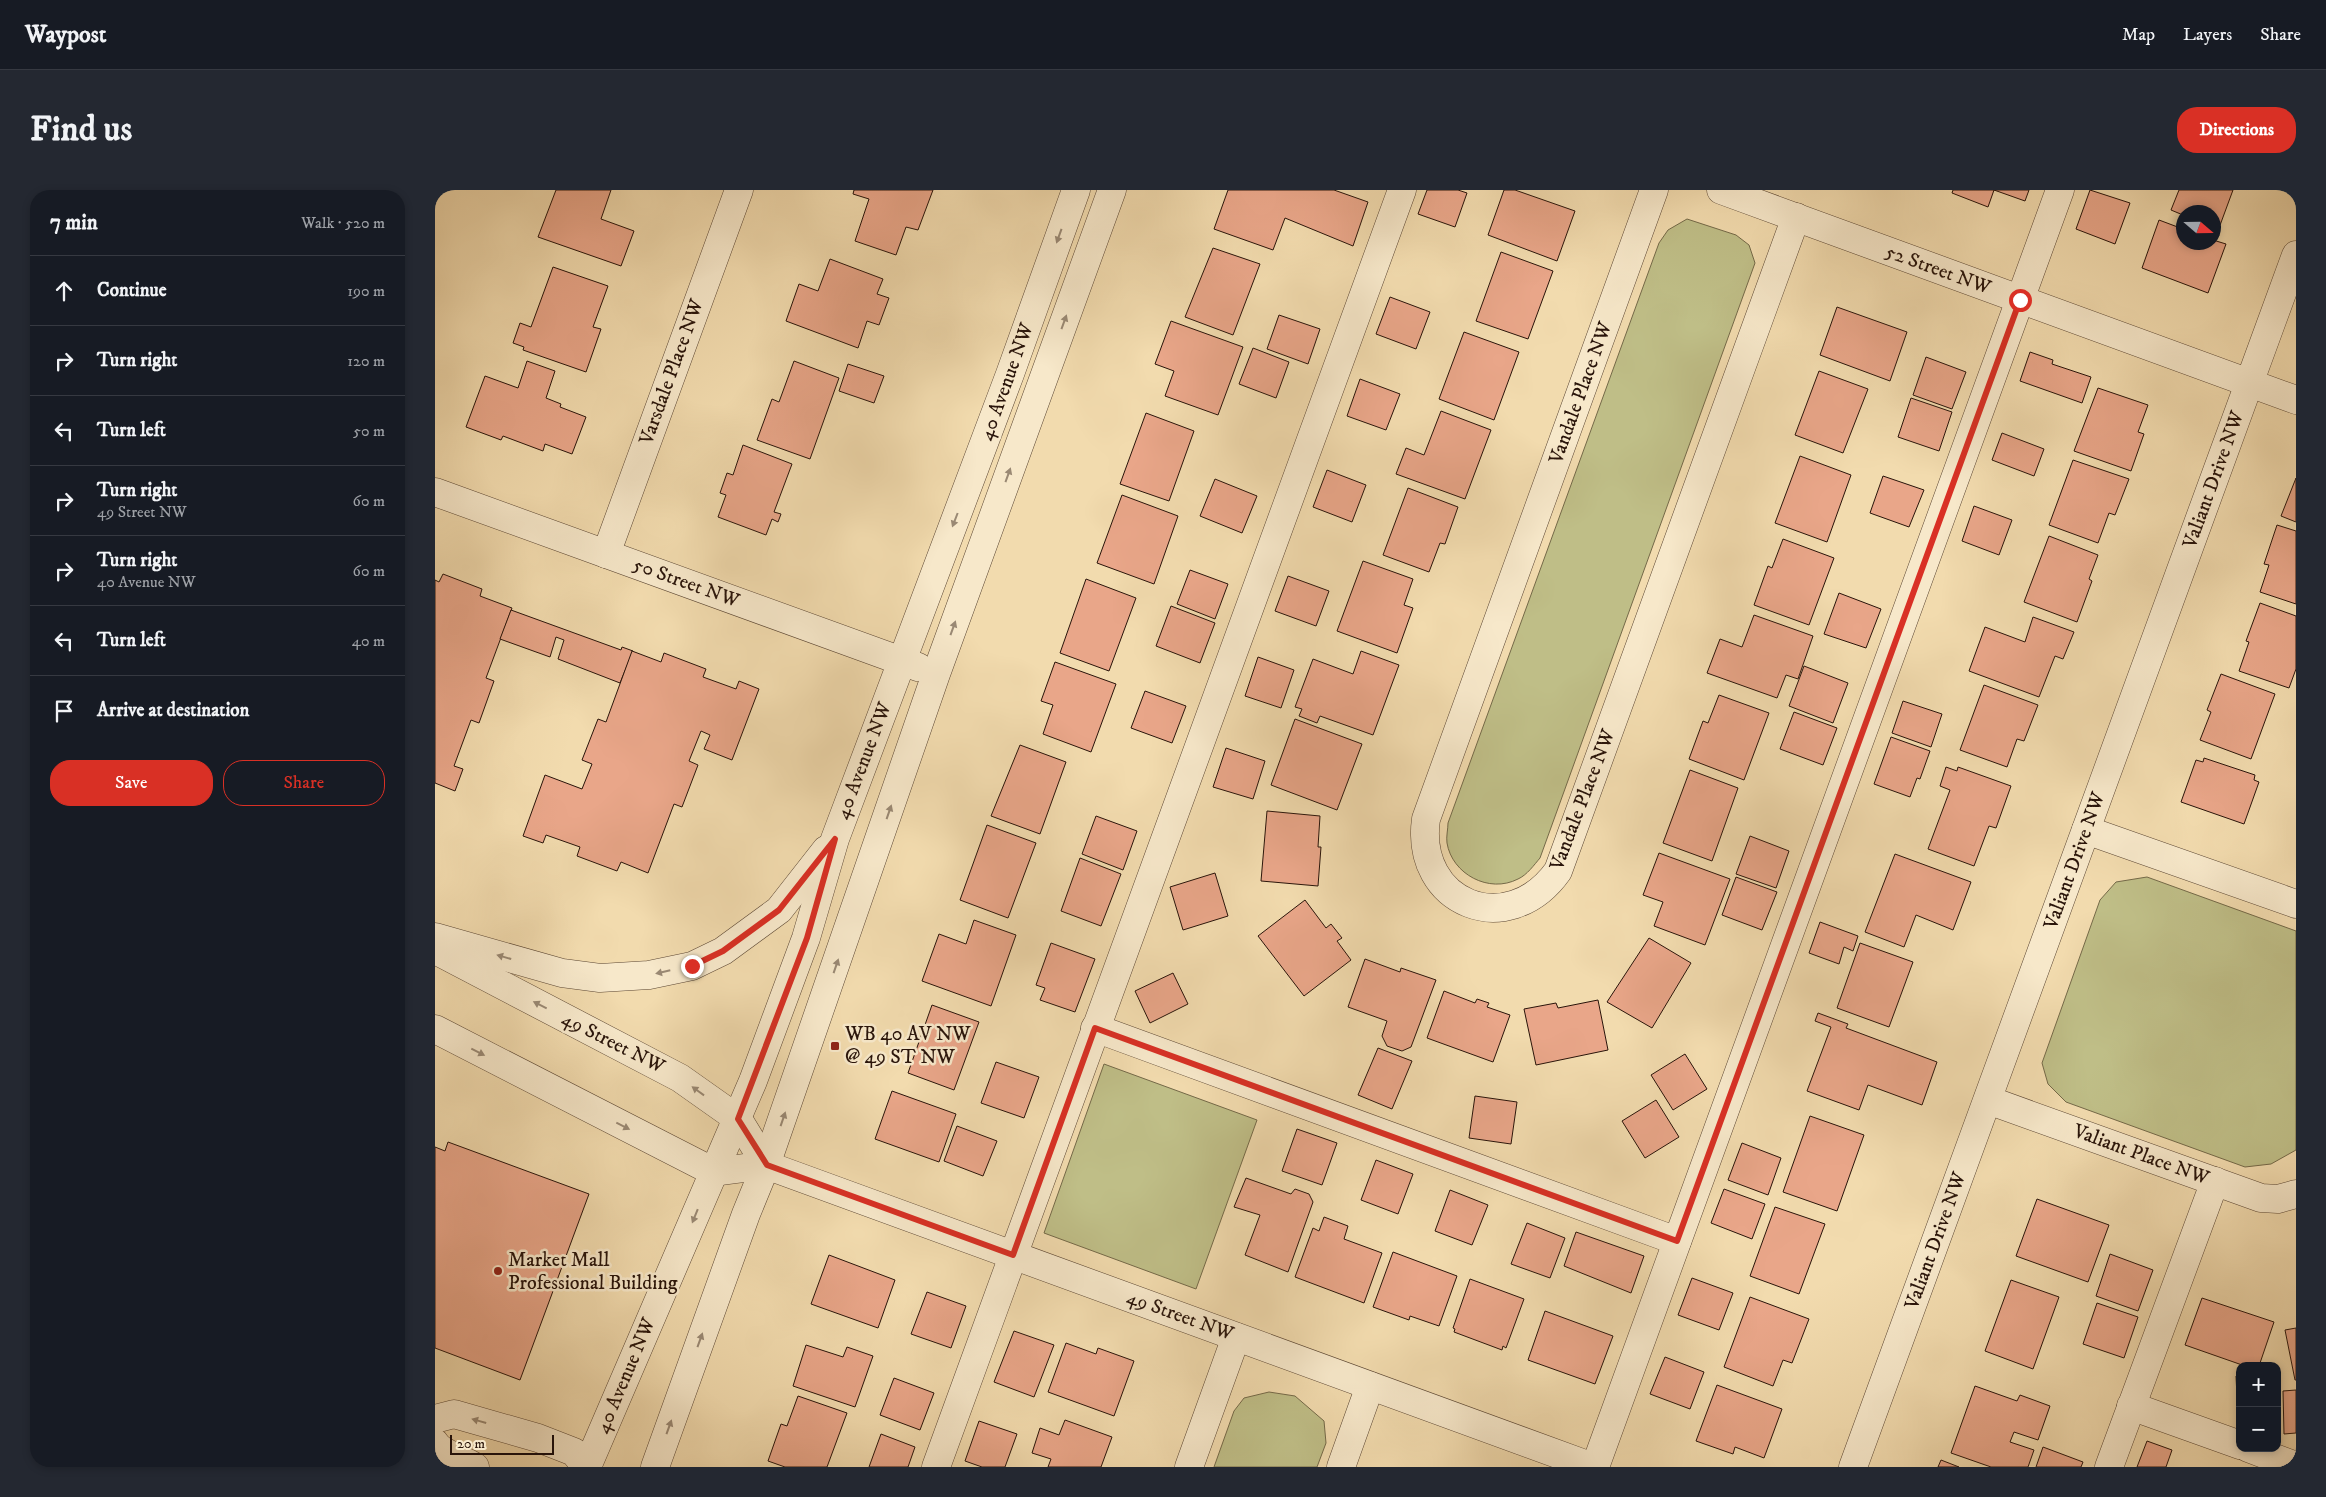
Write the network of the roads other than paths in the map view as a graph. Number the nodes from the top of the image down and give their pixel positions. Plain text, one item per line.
1 (739, 190) edge
2 (1076, 190) edge
3 (1112, 190) edge
4 (1402, 190) edge
5 (1655, 190) edge
6 (1721, 190) edge
7 (2060, 190) edge
8 (1797, 217) junction
9 (2296, 255) edge
10 (2020, 300) junction
11 (2249, 383) junction
12 (2296, 400) edge
13 (435, 492) edge
14 (606, 554) junction
15 (902, 662) junction
16 (936, 674) junction
17 (2086, 830) junction
18 (835, 839) junction
19 (2296, 904) edge
20 (435, 937) edge
21 (435, 950) edge
22 (1095, 1028) junction
23 (435, 1029) edge
24 (1988, 1100) junction
25 (738, 1119) junction
26 (767, 1165) junction
27 (714, 1172) junction
28 (2215, 1181) junction
29 (2296, 1194) edge
30 (1677, 1241) junction
31 (1013, 1255) junction
32 (1237, 1337) junction
33 (1371, 1386) junction
34 (2131, 1406) junction
35 (435, 1419) edge
36 (435, 1443) edge
37 (2236, 1444) edge
38 (2259, 1452) edge
39 (2296, 1466) edge
40 (475, 1467) edge
41 (587, 1467) edge
42 (655, 1467) edge
43 (936, 1467) edge
44 (1189, 1467) edge
45 (1341, 1467) edge
46 (1594, 1467) edge
47 (1853, 1467) edge
48 (2109, 1467) edge

1 - 14 street, Varsdale Place NW
2 -> 15 street, 40 Avenue NW
16 -> 3 street, 40 Avenue NW
4 - 22 street
5 - 8 street, Vandale Place NW
6 - 8 street, 52 Street NW
7 - 10 street
8 - 10 street, 52 Street NW
9 - 11 street, Valiant Drive NW
10 - 11 street, 52 Street NW
10 - 30 street
11 - 12 street, 52 Street NW
11 - 17 street, Valiant Drive NW
13 - 14 street, 50 Street NW
14 - 15 street, 50 Street NW
15 - 16 street, 50 Street NW
15 - 18 street, 40 Avenue NW
26 -> 16 street, 40 Avenue NW
17 - 19 street
17 - 24 street, Valiant Drive NW
18 -> 20 street
18 - 25 street, 40 Avenue NW
25 -> 21 street, 49 Street NW
22 - 30 street
22 - 31 street
23 -> 27 street
24 - 28 street, Valiant Place NW
24 - 47 street, Valiant Drive NW
25 - 26 street, 49 Street NW
25 - 27 street, 40 Avenue NW
26 - 27 street, 49 Street NW
26 - 31 street, 49 Street NW
42 -> 26 street, 40 Avenue NW
27 -> 41 street, 40 Avenue NW
28 - 29 street, Valiant Place NW
28 - 34 street
30 - 46 street
31 - 32 street, 49 Street NW
31 - 43 street
32 - 33 street, 49 Street NW
32 - 44 street
33 - 45 street
33 - 46 street, 49 Street NW
34 - 37 street
34 - 48 street
41 -> 35 street
36 - 40 street
38 - 39 street

